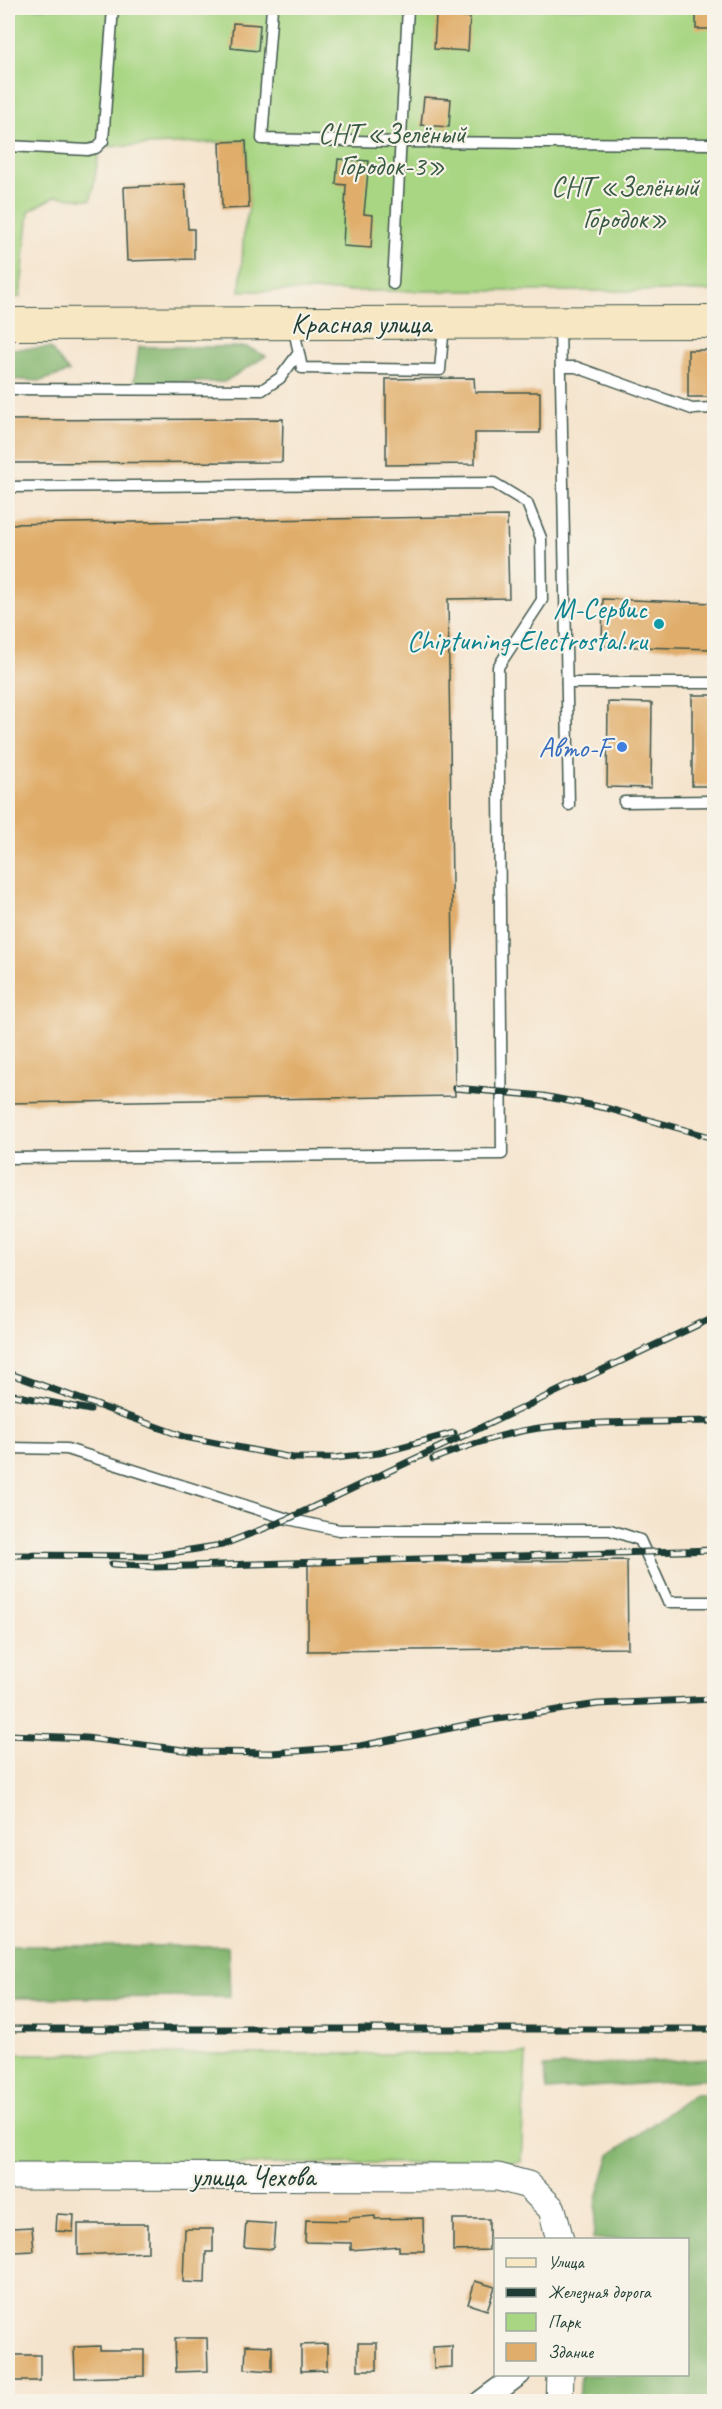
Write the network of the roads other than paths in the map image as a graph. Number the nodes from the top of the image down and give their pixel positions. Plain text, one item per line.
1 (113, 8) edge
2 (272, 8) edge
3 (408, 8) edge
4 (401, 142) junction
5 (714, 144) edge
6 (8, 146) edge
7 (393, 284) dead end
8 (445, 322) junction
9 (560, 322) junction
10 (714, 322) edge
11 (292, 323) junction
12 (8, 324) edge
13 (298, 354) junction
14 (561, 367) junction
15 (8, 389) edge
16 (714, 408) edge
17 (8, 487) edge
18 (567, 683) junction
19 (714, 683) edge
20 (714, 801) edge
21 (624, 802) dead end
22 (569, 805) dead end
23 (8, 1158) edge
24 (8, 1448) edge
25 (714, 1602) edge
26 (8, 2176) edge
27 (559, 2238) edge
28 (516, 2376) edge
29 (560, 2376) edge
30 (481, 2402) edge
31 (559, 2402) edge

1 - 6 lane
2 - 4 lane
3 - 4 lane
4 - 5 lane
4 - 7 lane
8 - 9 main road, Красная улица
8 - 11 main road, Красная улица
8 - 13 lane
9 - 10 main road, Красная улица
9 - 14 lane
11 - 12 main road, Красная улица
11 - 13 lane
13 - 15 lane
14 - 16 lane
14 - 18 lane
17 - 23 lane
18 - 19 lane
18 - 22 lane
20 - 21 lane
24 - 25 lane
26 - 27 street, улица Чехова
28 - 30 street
29 - 31 street

